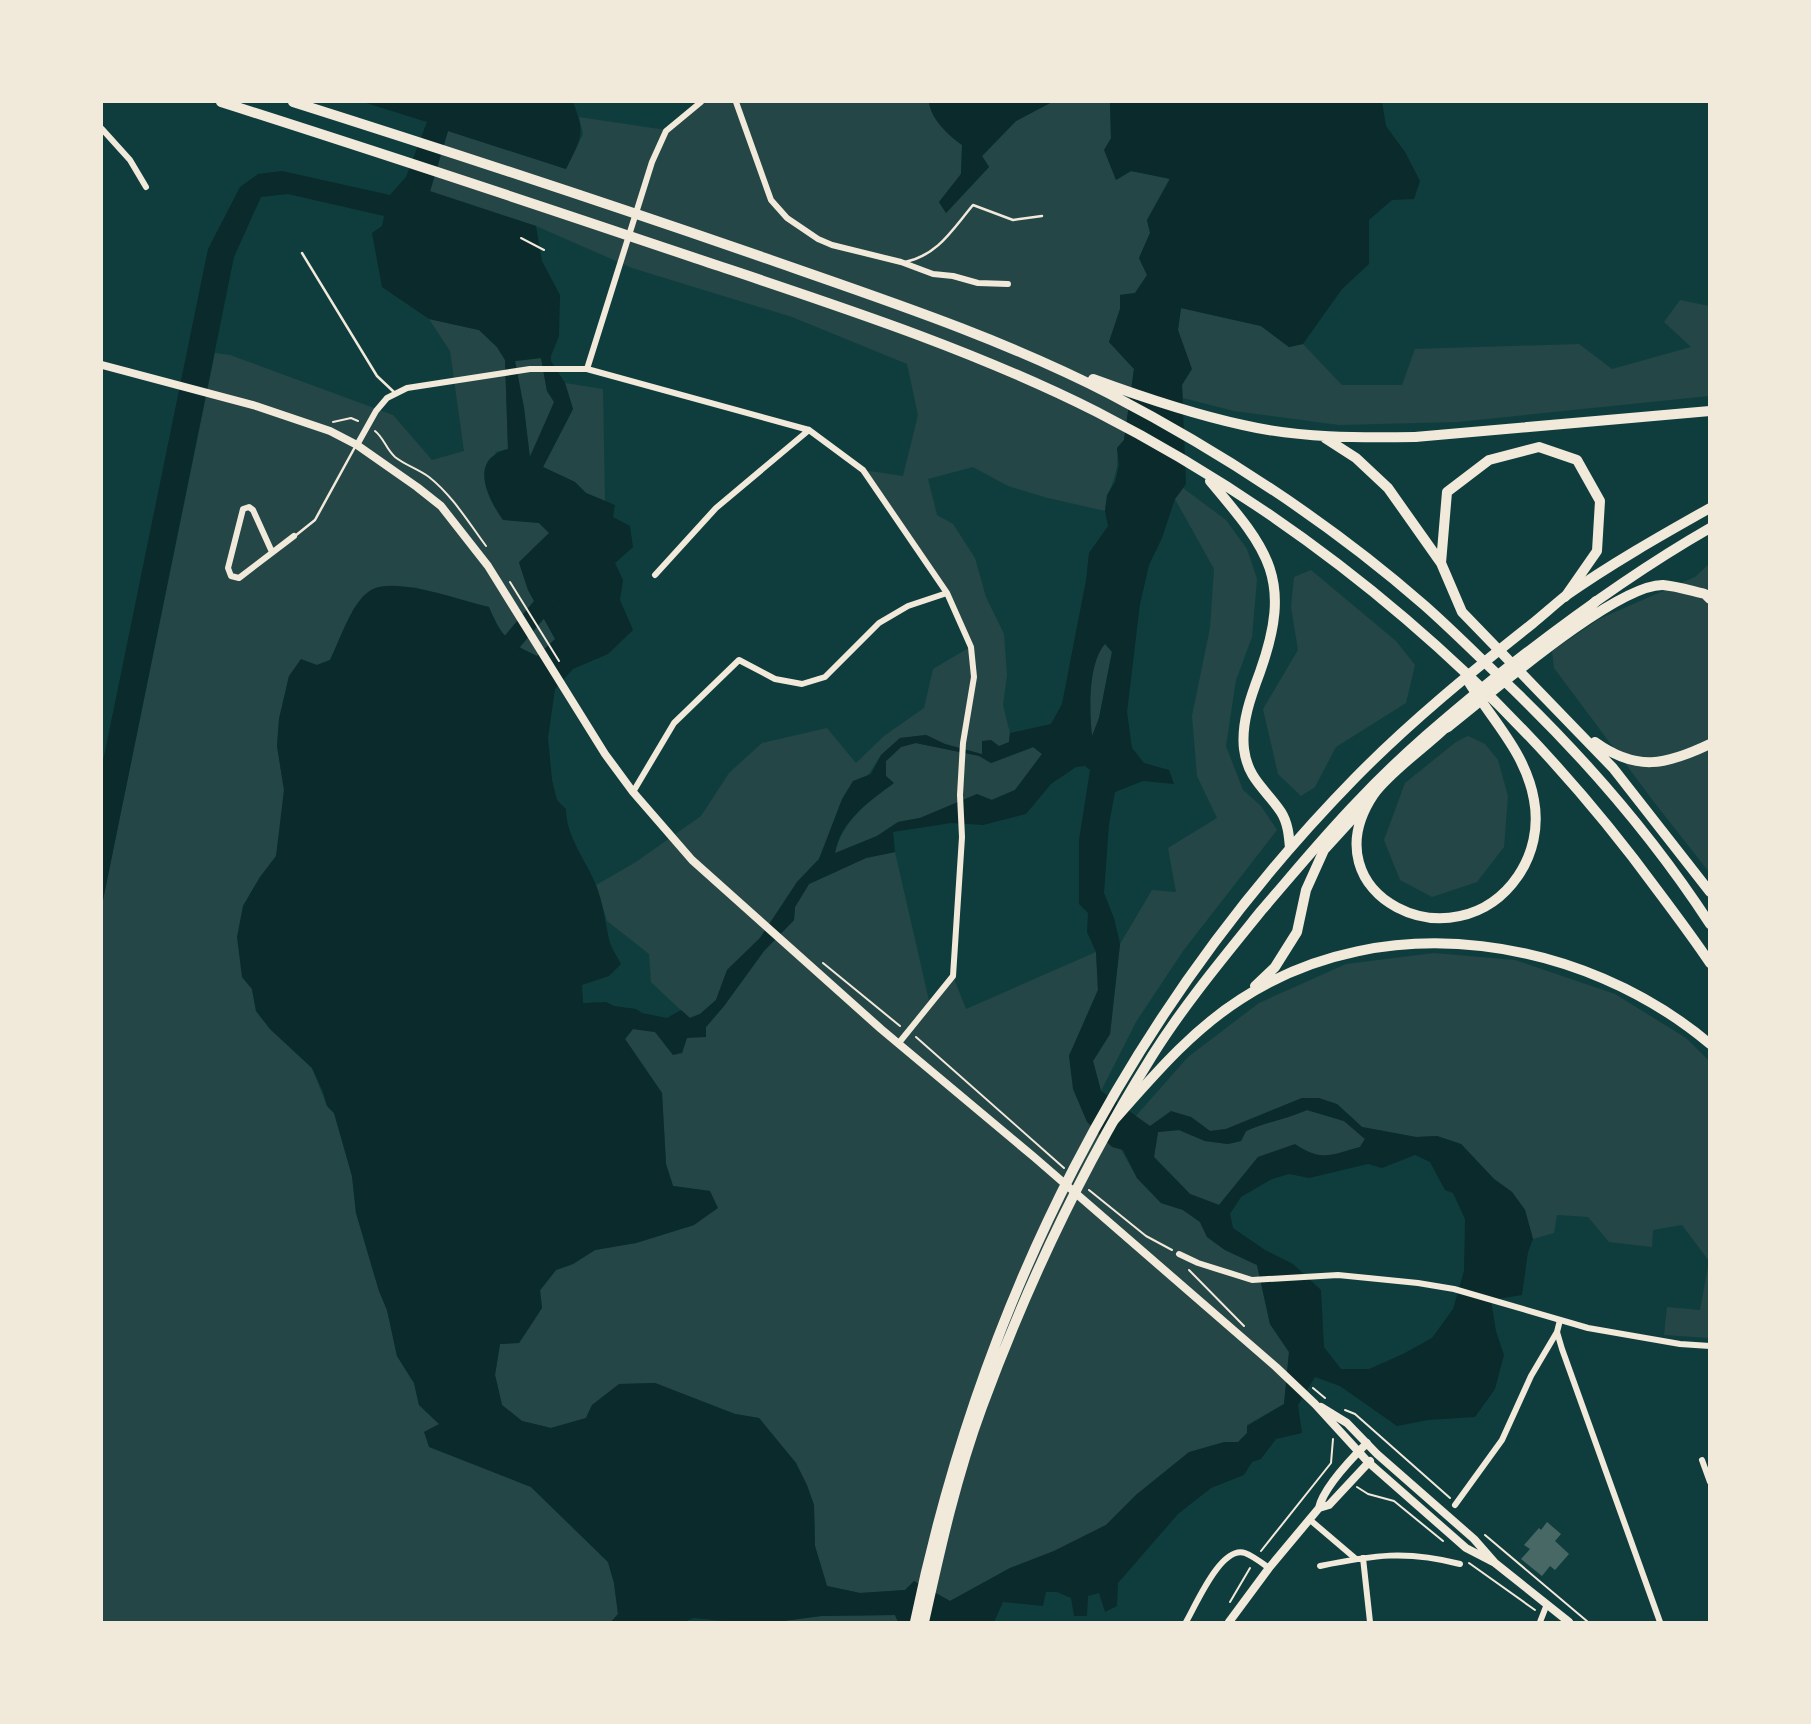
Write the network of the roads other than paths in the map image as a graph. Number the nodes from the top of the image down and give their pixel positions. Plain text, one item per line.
1 (220, 102) edge
2 (293, 102) edge
3 (701, 102) edge
4 (736, 102) edge
5 (102, 129) edge
6 (146, 187) dead end
7 (1042, 216) dead end
8 (302, 253) dead end
9 (901, 262) junction
10 (1008, 284) dead end
11 (102, 365) edge
12 (587, 369) junction
13 (1111, 390) junction
14 (395, 393) junction
15 (1710, 411) edge
16 (809, 430) junction
17 (1324, 436) junction
18 (1415, 437) joint
19 (357, 444) junction
20 (1198, 468) junction
21 (1710, 508) edge
22 (1710, 528) edge
23 (294, 536) joint
24 (272, 552) junction
25 (1441, 563) junction
26 (655, 575) dead end
27 (947, 593) junction
28 (1565, 597) junction
29 (1710, 599) edge
30 (1596, 601) joint
31 (1551, 641) junction
32 (1457, 664) junction
33 (1445, 723) junction
34 (1573, 726) junction
35 (1710, 744) edge
36 (633, 792) junction
37 (1374, 794) junction
38 (1290, 848) junction
39 (1710, 892) edge
40 (1710, 924) edge
41 (1710, 963) edge
42 (1243, 998) junction
43 (898, 1044) junction
44 (1710, 1044) edge
45 (1131, 1098) junction
46 (1115, 1119) joint
47 (1179, 1254) road end
48 (1560, 1320) junction
49 (1558, 1332) junction
50 (1710, 1346) edge
51 (1315, 1404) junction
52 (1367, 1443) junction
53 (1358, 1452) junction
54 (1377, 1454) junction
55 (1702, 1460) dead end
56 (1368, 1462) junction
57 (1710, 1482) edge
58 (1455, 1504) road end
59 (1319, 1508) junction
60 (1309, 1519) junction
61 (1360, 1558) junction
62 (1462, 1562) road end
63 (1495, 1563) junction
64 (1320, 1566) dead end
65 (1269, 1568) junction
66 (928, 1584) junction
67 (1547, 1604) junction
68 (1542, 1619) edge
69 (915, 1622) edge
70 (925, 1622) edge
71 (1186, 1622) edge
72 (1229, 1622) edge
73 (1370, 1622) edge
74 (1569, 1622) edge
75 (1660, 1622) edge

1 - 20 highway
2 - 13 highway
3 - 12 street
4 - 9 street
5 - 6 street
7 - 9 lane
8 - 14 lane
9 - 10 street
11 - 19 street
12 - 14 street
12 - 16 street
13 - 17 highway
13 - 40 highway
14 - 19 street
15 - 18 main road
16 - 26 street
16 - 27 street
17 - 18 highway
17 - 25 highway
19 - 23 lane
19 - 36 street
20 - 32 highway
20 - 38 highway
21 - 28 main road
22 - 30 main road
23 - 24 street
24 - 24 street
25 - 28 highway
25 - 34 highway
27 - 36 street
27 - 43 street
28 - 38 main road
29 - 31 highway
30 - 31 highway
31 - 33 highway
31 - 33 main road
32 - 37 highway
32 - 41 highway
33 - 37 highway
33 - 45 main road
34 - 35 highway
34 - 39 highway
36 - 43 street
37 - 42 highway
38 - 66 main road
42 - 44 highway
42 - 45 highway
43 - 51 street
45 - 46 highway
46 - 66 main road
47 - 48 street
48 - 49 street
48 - 50 street
49 - 58 street
49 - 75 street
51 - 52 street
51 - 53 street
52 - 53 street
52 - 54 street
53 - 56 street
53 - 59 street
54 - 56 street
54 - 63 street
55 - 57 street
56 - 59 street
56 - 63 street
59 - 60 street
60 - 61 street
60 - 65 street
61 - 62 street
61 - 64 street
61 - 73 street
63 - 67 street
65 - 71 street
65 - 72 street
66 - 69 main road
66 - 70 main road
67 - 68 street
67 - 74 street

